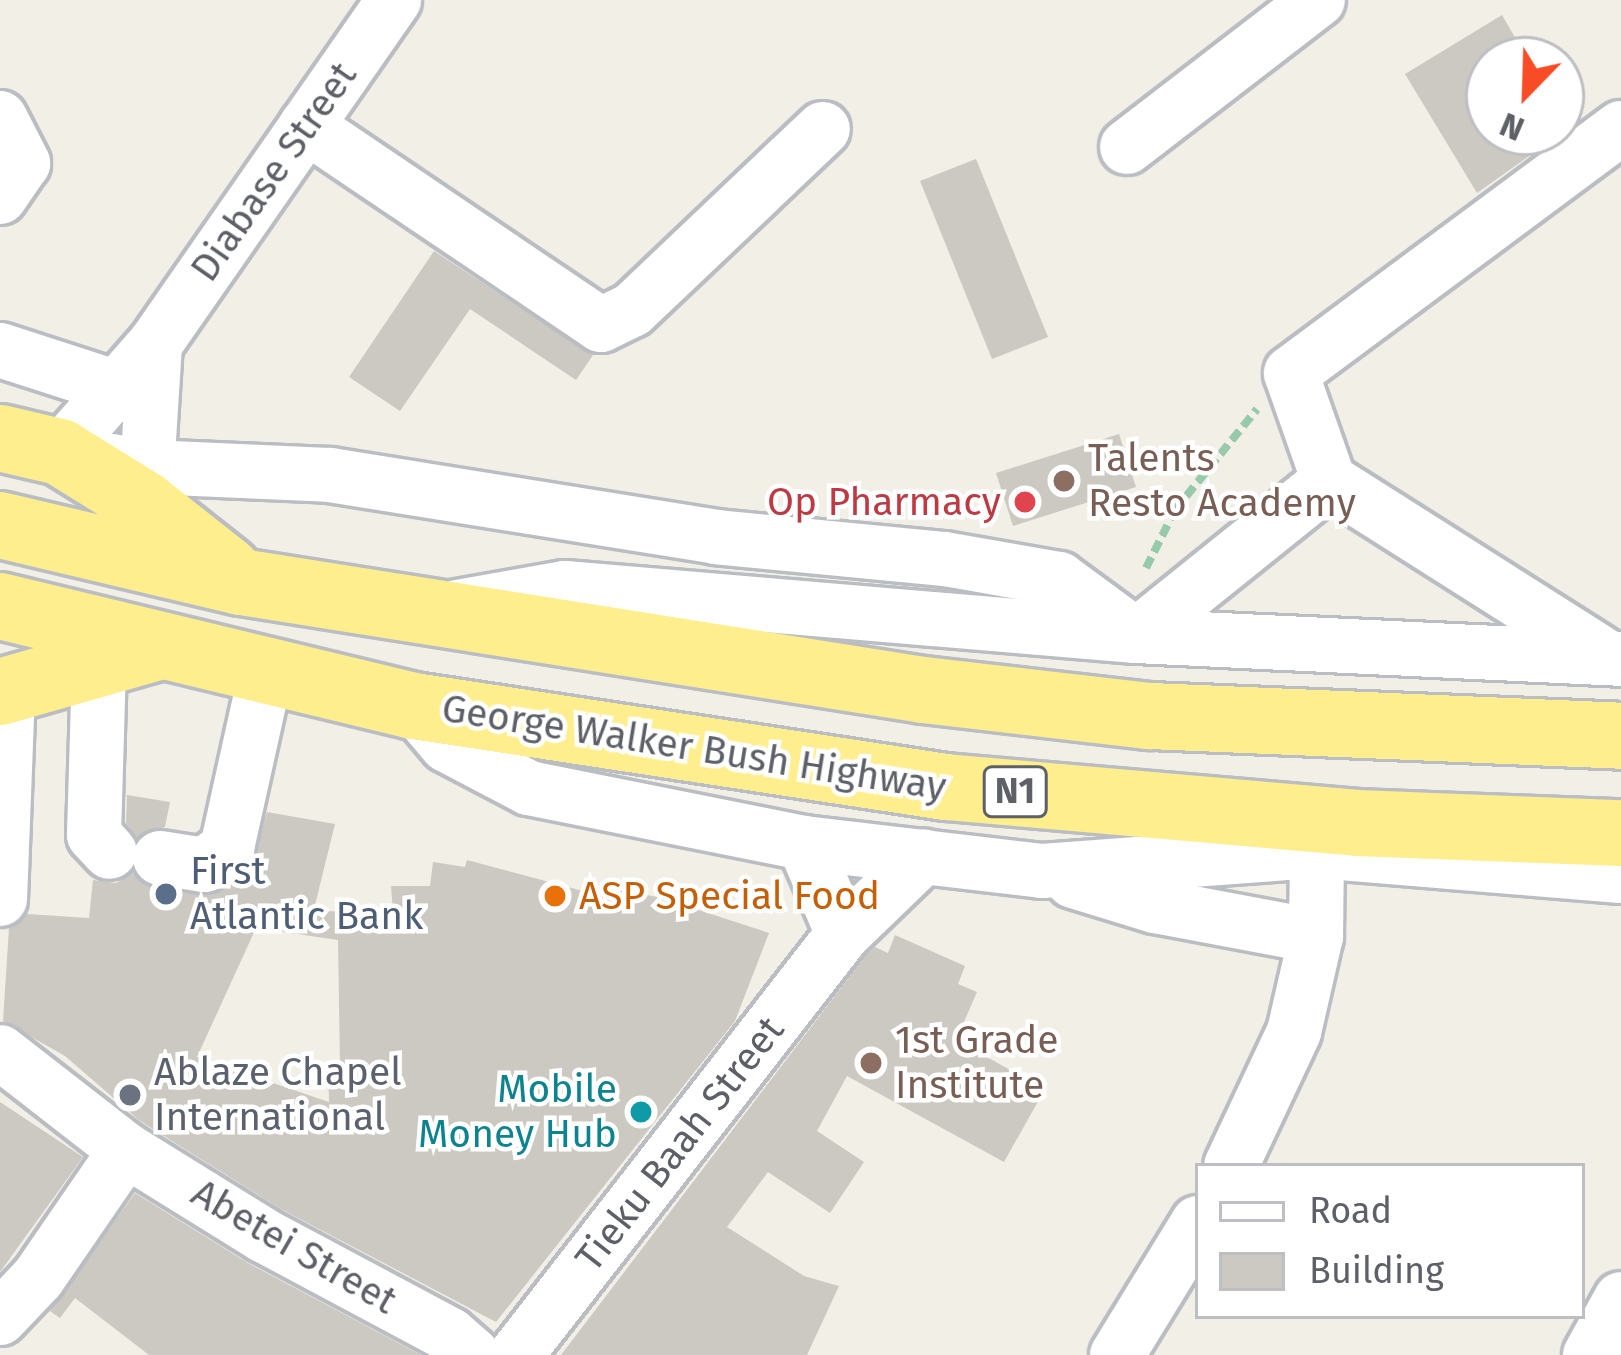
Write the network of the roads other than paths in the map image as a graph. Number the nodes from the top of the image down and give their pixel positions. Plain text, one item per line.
1 (394, 0) edge
2 (1318, 0) edge
3 (0, 118) edge
4 (306, 126) junction
5 (1621, 128) edge
6 (824, 129) dead end
7 (1127, 147) dead end
8 (0, 197) edge
9 (155, 344) junction
10 (0, 350) edge
11 (118, 388) junction
12 (20, 454) edge
13 (1329, 481) junction
14 (146, 486) junction
15 (0, 525) edge
16 (241, 582) junction
17 (0, 606) edge
18 (425, 613) junction
19 (1136, 636) junction
20 (129, 657) junction
21 (1615, 658) edge
22 (266, 672) junction
23 (3, 692) edge
24 (414, 706) junction
25 (1621, 736) edge
26 (1621, 833) edge
27 (804, 843) junction
28 (1317, 851) junction
29 (924, 856) junction
30 (1042, 872) junction
31 (1621, 876) edge
32 (0, 899) edge
33 (843, 934) junction
34 (1316, 936) junction
35 (0, 1052) edge
36 (126, 1150) junction
37 (1232, 1163) edge
38 (1195, 1227) edge
39 (1621, 1299) edge
40 (0, 1318) edge
41 (473, 1355) edge
42 (516, 1355) edge
43 (1117, 1355) edge
44 (1591, 1355) edge

1 - 4 street, Diabase Street
2 - 7 street
3 - 8 street
4 - 6 street
4 - 9 street, Diabase Street
5 - 13 street
9 - 11 street, Diabase Street
9 - 14 street
10 - 11 street
11 - 12 street, Diabase Street
12 - 14 highway
13 - 19 street
13 - 21 street
14 - 16 highway
14 - 19 street
15 - 16 highway, N1
16 - 18 highway, N1
17 - 20 highway, George Walker Bush Highway / N1
18 - 19 street
18 - 25 highway, N1
19 - 21 street
20 - 22 highway, George Walker Bush Highway / N1
20 - 22 street
20 - 23 highway
22 - 24 highway, George Walker Bush Highway / N1
23 - 32 street
24 - 26 highway, George Walker Bush Highway / N1
24 - 27 street, George Walker Bush Highway
27 - 29 street, George Walker Bush Highway
27 - 33 street
28 - 30 street, George Walker Bush Highway
28 - 31 street, George Walker Bush Highway
28 - 34 street
29 - 30 street, George Walker Bush Highway
29 - 33 street, Tieku Baah Street
30 - 34 street
33 - 42 street, Tieku Baah Street
34 - 37 street
35 - 36 street, Abetei Street
36 - 40 street
36 - 41 street, Abetei Street
38 - 43 street
39 - 44 street

